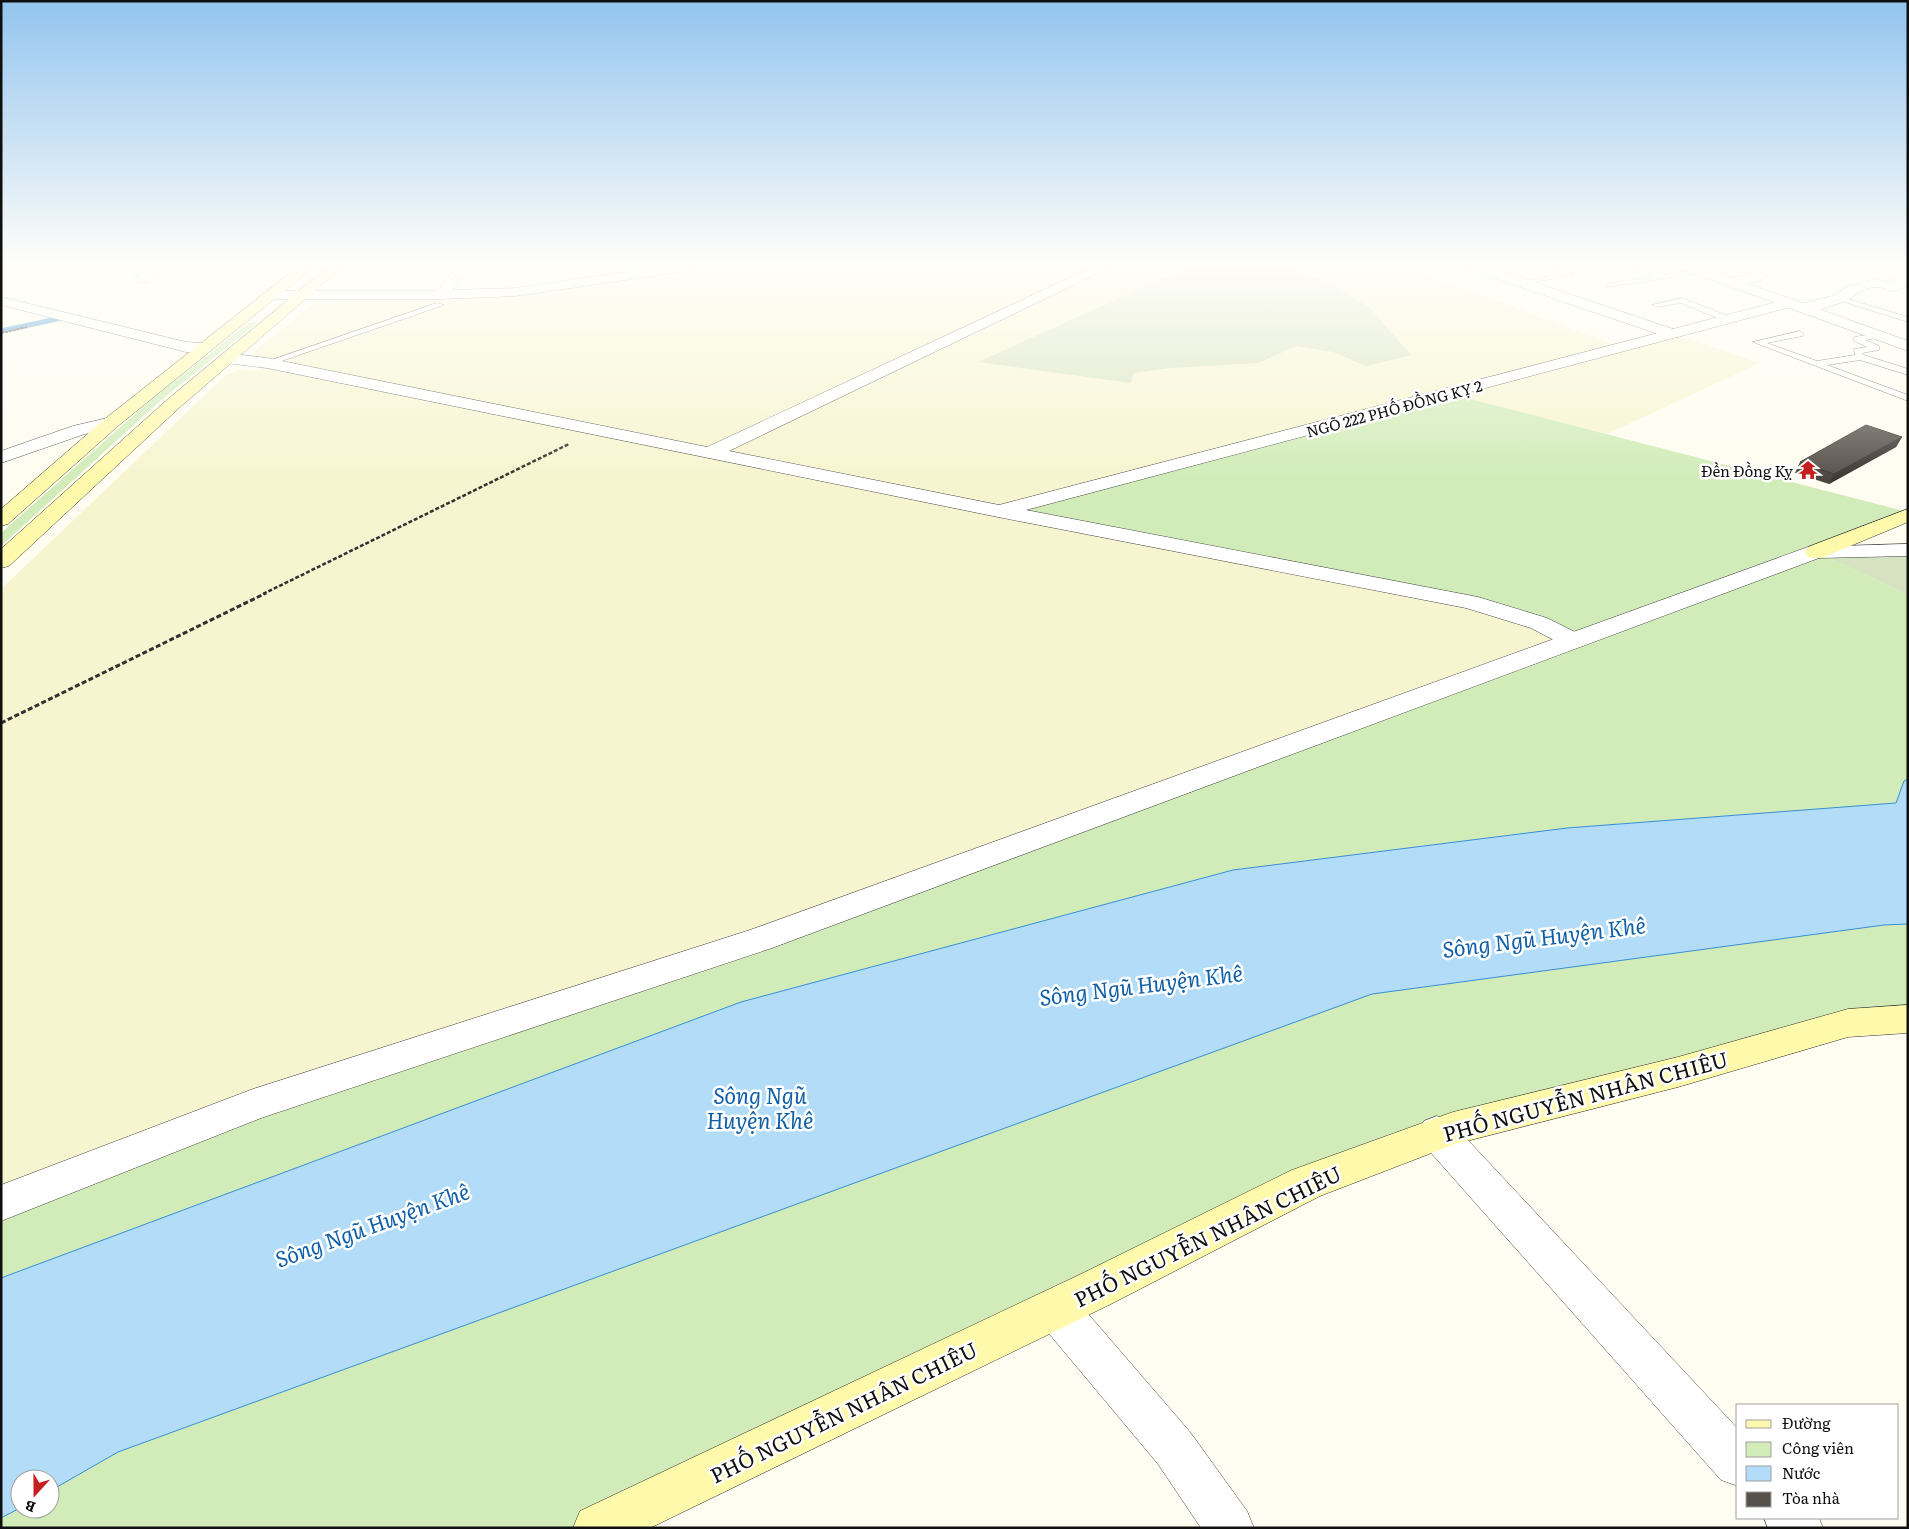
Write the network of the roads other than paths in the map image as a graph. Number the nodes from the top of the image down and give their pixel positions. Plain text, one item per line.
1 (150, 337) edge
2 (217, 337) edge
3 (252, 337) edge
4 (337, 337) edge
5 (954, 337) edge
6 (1660, 337) edge
7 (1782, 337) edge
8 (1865, 337) edge
9 (1884, 337) edge
10 (1908, 346) edge
11 (203, 348) junction
12 (1860, 357) junction
13 (227, 358) junction
14 (267, 363) junction
15 (1813, 364) junction
16 (1908, 372) edge
17 (1908, 398) edge
18 (112, 422) junction
19 (711, 452) junction
20 (1, 457) edge
21 (998, 511) junction
22 (1908, 515) edge
23 (1, 520) edge
24 (1908, 550) edge
25 (1816, 552) junction
26 (1, 561) edge
27 (1574, 641) junction
28 (1908, 1019) edge
29 (1438, 1133) junction
30 (1, 1203) edge
31 (1056, 1309) junction
32 (1736, 1461) edge
33 (1786, 1519) edge
34 (1788, 1519) edge
35 (597, 1528) edge
36 (1230, 1528) edge
37 (1777, 1528) edge
38 (1799, 1528) edge

1 - 11 street
2 - 11 main road
3 - 13 main road
4 - 14 lane
5 - 19 street
6 - 21 street, NGÕ 222 PHỐ ĐỒNG KỴ 2
7 - 15 lane
8 - 12 lane
9 - 10 street
11 - 18 main road
12 - 15 lane
12 - 16 lane
13 - 14 street
13 - 26 main road
14 - 19 street
15 - 17 lane
18 - 20 street
18 - 23 main road
19 - 21 street
21 - 27 street
22 - 25 main road
24 - 25 street
25 - 27 street
27 - 30 street
28 - 29 main road, PHỐ NGUYỄN NHÂN CHIÊU
29 - 31 main road, PHỐ NGUYỄN NHÂN CHIÊU
29 - 32 street
31 - 35 main road, PHỐ NGUYỄN NHÂN CHIÊU
31 - 36 street
33 - 37 street
34 - 38 street

